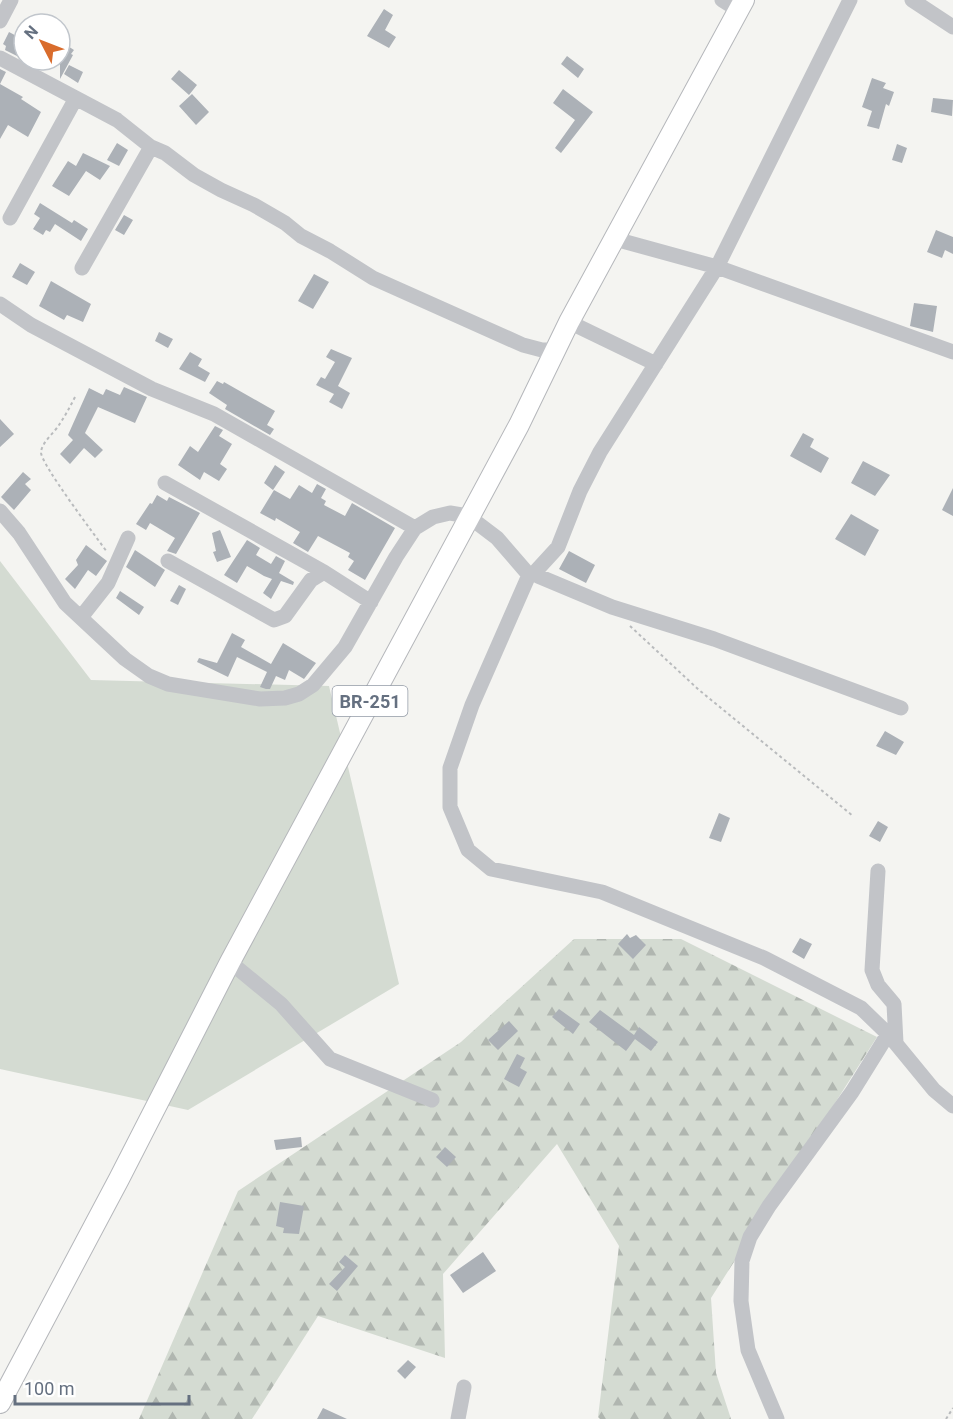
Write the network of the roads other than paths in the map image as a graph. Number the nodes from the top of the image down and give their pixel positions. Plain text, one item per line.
1 (11, 0) edge
2 (850, 0) edge
3 (912, 0) edge
4 (735, 3) edge
5 (0, 21) edge
6 (953, 27) edge
7 (0, 58) edge
8 (76, 98) junction
9 (150, 147) junction
10 (10, 218) dead end
11 (615, 239) junction
12 (717, 267) junction
13 (82, 268) dead end
14 (0, 304) edge
15 (569, 322) junction
16 (557, 350) junction
17 (953, 352) edge
18 (656, 364) junction
19 (165, 483) dead end
20 (0, 511) edge
21 (468, 516) junction
22 (415, 528) junction
23 (128, 538) dead end
24 (168, 561) dead end
25 (324, 572) junction
26 (533, 573) junction
27 (370, 602) junction
28 (82, 616) junction
29 (901, 708) dead end
30 (878, 871) dead end
31 (230, 962) junction
32 (892, 1039) junction
33 (432, 1100) dead end
34 (953, 1106) edge
35 (464, 1387) dead end
36 (0, 1404) edge
37 (458, 1419) edge
38 (777, 1419) edge

1 - 5 street
2 - 12 street
3 - 6 street
4 - 11 main road, BR-251
7 - 8 street
8 - 9 street
8 - 10 street
9 - 13 street
9 - 16 street
11 - 12 street
11 - 15 main road, BR-251
12 - 17 street
12 - 18 street
14 - 22 street
15 - 16 main road, BR-251
15 - 18 street
16 - 21 main road, BR-251
18 - 26 street
19 - 25 street
20 - 28 street
21 - 22 street
21 - 26 street
21 - 31 main road, BR-251
22 - 27 street
23 - 28 street
24 - 25 street
25 - 27 street
26 - 29 street
26 - 32 street
27 - 28 street
30 - 32 street
31 - 33 street
31 - 36 main road, BR-251
32 - 34 street
32 - 38 street
35 - 37 street

